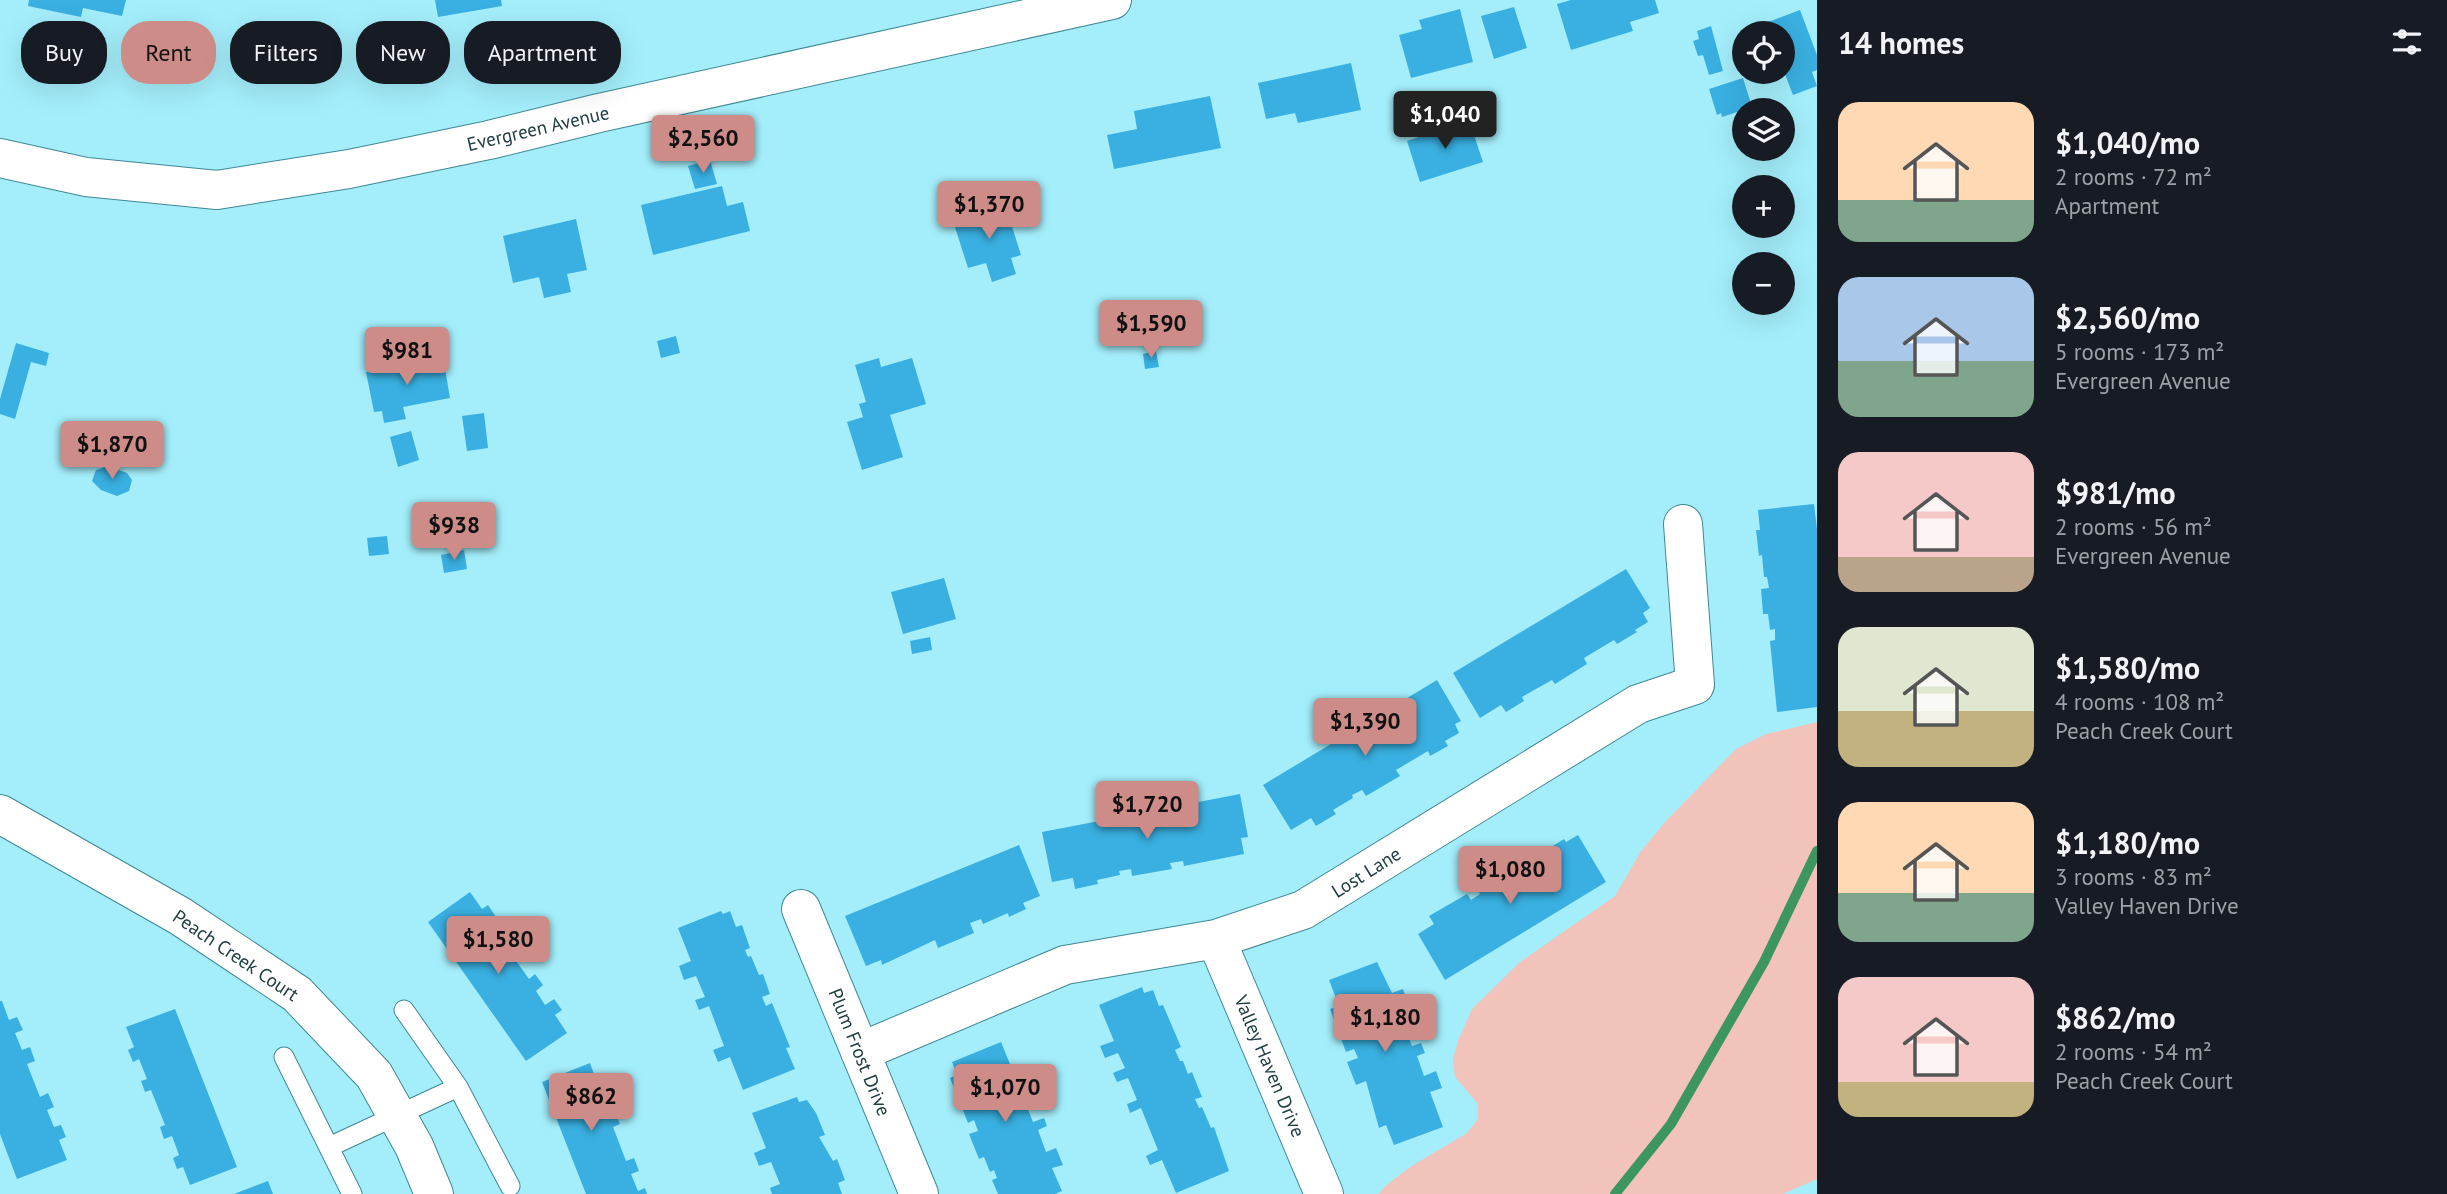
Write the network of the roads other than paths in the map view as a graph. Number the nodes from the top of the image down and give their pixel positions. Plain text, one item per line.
1 (1112, 0) edge
2 (0, 158) edge
3 (1683, 524) dead end
4 (0, 814) edge
5 (801, 909) dead end
6 (1216, 939) junction
7 (404, 1010) dead end
8 (860, 1052) junction
9 (284, 1057) dead end
10 (458, 1087) junction
11 (396, 1117) junction
12 (329, 1147) junction
13 (510, 1186) dead end
14 (352, 1194) edge
15 (434, 1194) edge
16 (919, 1194) edge
17 (1324, 1194) edge

1 - 2 street, Evergreen Avenue
3 - 6 street, Lost Lane
4 - 11 street, Peach Creek Court
5 - 8 street, Plum Frost Drive
6 - 8 street, Lost Lane
6 - 17 street, Valley Haven Drive
7 - 10 lane
8 - 16 street, Plum Frost Drive
9 - 12 lane
10 - 11 lane
10 - 13 lane
11 - 12 lane
11 - 15 street, Peach Creek Court
12 - 14 lane

